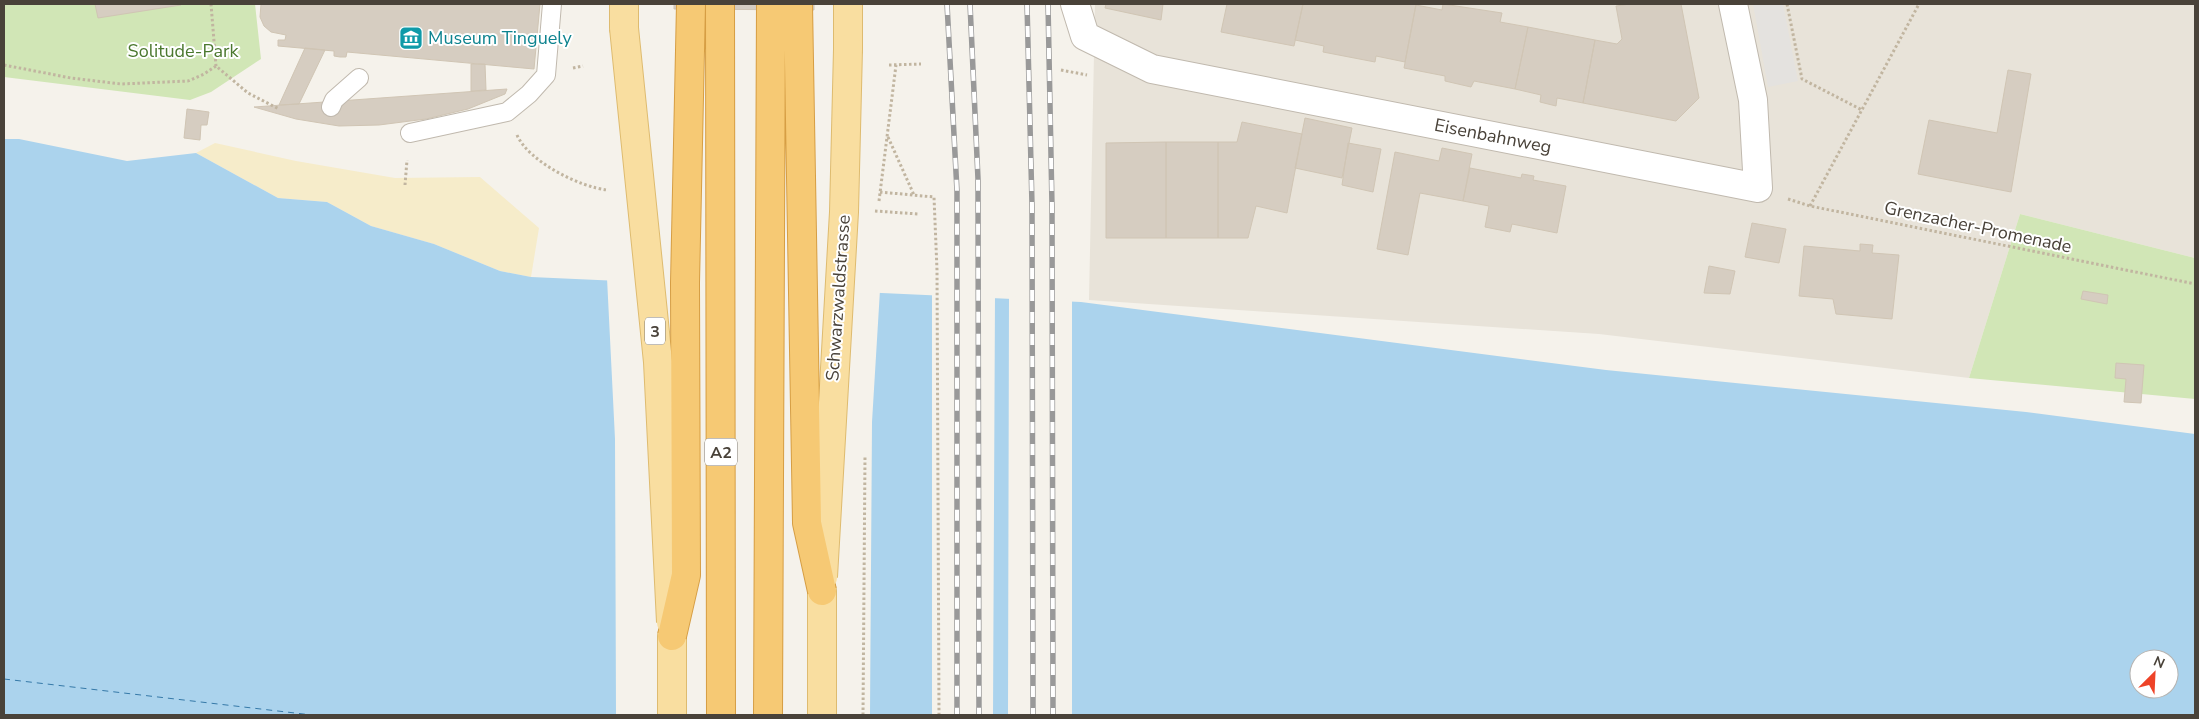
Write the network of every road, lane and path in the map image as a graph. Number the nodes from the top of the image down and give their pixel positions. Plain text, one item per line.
1 (211, 4) edge
2 (552, 4) edge
3 (691, 4) edge
4 (720, 4) edge
5 (771, 4) edge
6 (798, 4) edge
7 (848, 4) edge
8 (1075, 4) edge
9 (1733, 4) edge
10 (1787, 4) edge
11 (1919, 4) edge
12 (624, 16) edge
13 (4, 64) edge
14 (889, 64) dead end
15 (921, 64) dead end
16 (896, 65) junction
17 (216, 66) junction
18 (359, 78) dead end
19 (331, 107) dead end
20 (279, 109) dead end
21 (1862, 110) junction
22 (507, 112) junction
23 (410, 133) dead end
24 (888, 136) junction
25 (592, 188) dead end
26 (1758, 188) junction
27 (880, 192) junction
28 (914, 195) junction
29 (1810, 206) junction
30 (877, 219) dead end
31 (2195, 284) edge
32 (865, 449) dead end
33 (822, 591) junction
34 (672, 636) junction
35 (672, 715) edge
36 (721, 715) edge
37 (768, 715) edge
38 (822, 715) edge
39 (863, 715) edge
40 (939, 715) edge

1 - 17 path
2 - 22 lane
3 - 34 highway, bridge
4 - 36 highway, A2, bridge
5 - 37 highway, bridge
6 - 33 highway, bridge
7 - 33 main road, Schwarzwaldstrasse, bridge
8 - 26 street, Eisenbahnweg
9 - 26 street
10 - 21 path
11 - 21 path
12 - 34 main road, 3, bridge
13 - 17 path
14 - 16 path
15 - 16 path
16 - 24 path
17 - 20 path
18 - 19 lane
21 - 29 path
22 - 23 lane
22 - 25 path
24 - 27 path
24 - 28 path
26 - 29 path, Grenzacher-Promenade
27 - 28 path
27 - 30 path
28 - 40 path
29 - 31 path, Grenzacher-Promenade
32 - 39 path, bridge
33 - 38 main road, Schwarzwaldstrasse
34 - 35 main road, 3

